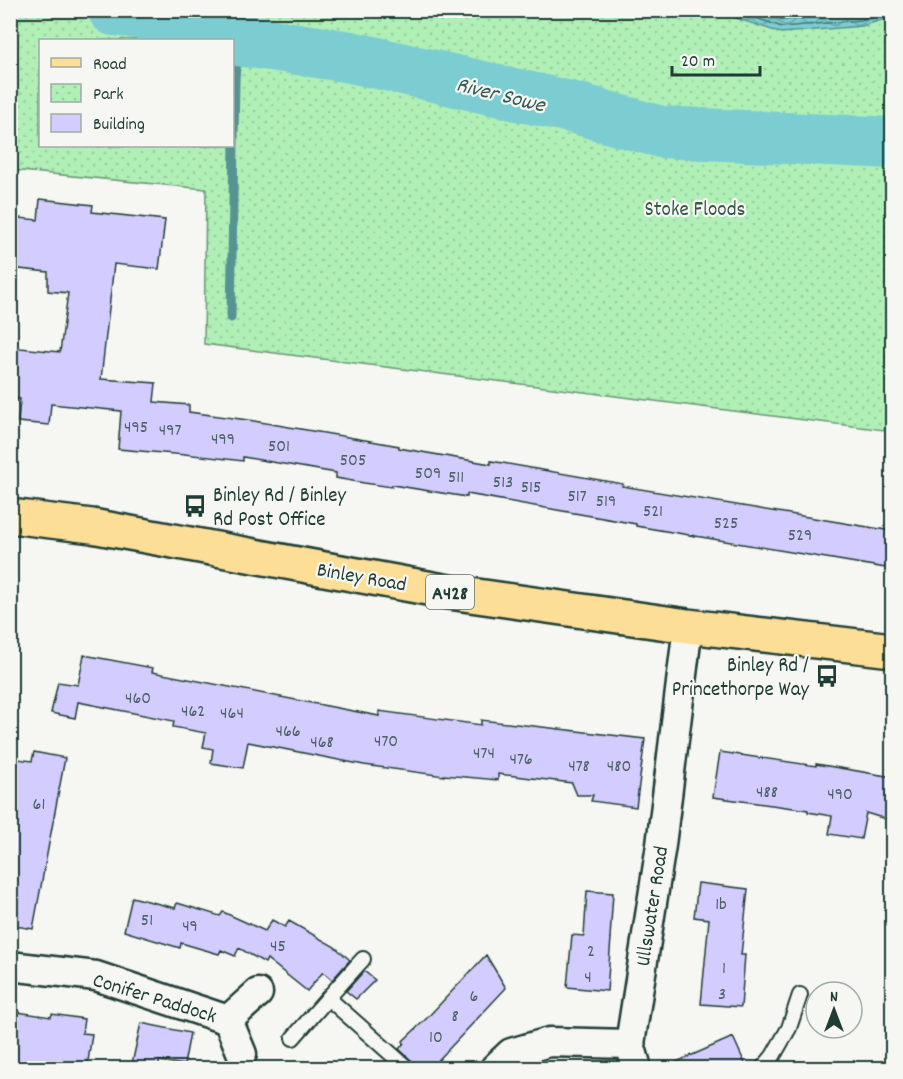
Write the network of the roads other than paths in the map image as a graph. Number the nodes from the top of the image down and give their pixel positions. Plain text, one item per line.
1 (10, 516) edge
2 (688, 626) junction
3 (892, 650) edge
4 (363, 959) dead end
5 (10, 966) edge
6 (258, 993) dead end
7 (800, 995) dead end
8 (328, 998) junction
9 (228, 1020) junction
10 (293, 1038) dead end
11 (242, 1053) dead end
12 (633, 1056) edge
13 (407, 1068) edge
14 (495, 1068) edge
15 (764, 1068) edge

1 - 2 main road, Binley Road / A428
2 - 3 main road, Binley Road / A428
2 - 12 street, Ullswater Road
4 - 8 lane
5 - 9 street, Conifer Paddock
6 - 9 street, Conifer Paddock
7 - 15 lane
8 - 10 lane
8 - 13 lane
9 - 11 street, Conifer Paddock
12 - 14 street, Ullswater Road

